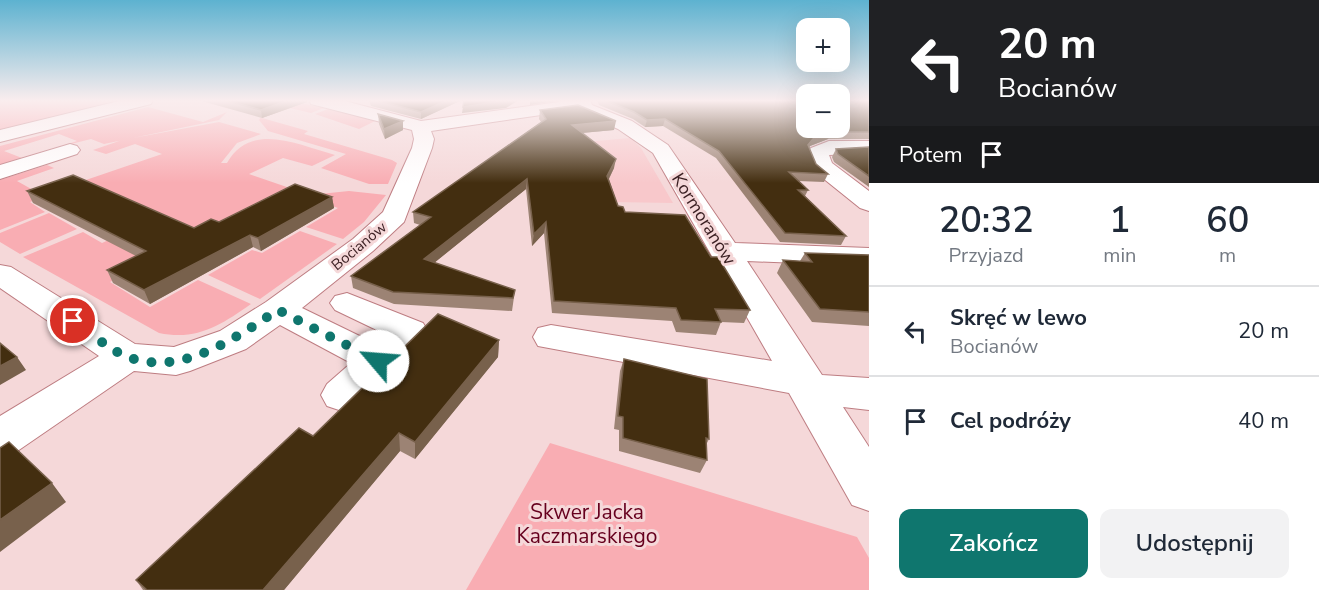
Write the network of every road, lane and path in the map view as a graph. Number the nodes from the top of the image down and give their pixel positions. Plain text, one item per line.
1 (420, 127) edge
2 (34, 128) edge
3 (629, 128) edge
4 (0, 136) edge
5 (868, 147) edge
6 (70, 150) dead end
7 (0, 171) edge
8 (869, 203) edge
9 (726, 251) junction
10 (869, 257) edge
11 (0, 274) edge
12 (347, 303) dead end
13 (278, 310) junction
14 (551, 337) dead end
15 (127, 357) junction
16 (378, 361) junction
17 (805, 385) junction
18 (869, 394) edge
19 (342, 395) dead end
20 (0, 439) edge
21 (869, 489) edge

1 - 13 street, Bocianów
2 - 4 street
3 - 9 street, Kormoranów
5 - 8 street
6 - 7 street
9 - 10 street
9 - 17 street, Kormoranów
11 - 15 street, Bocianów
12 - 16 street
13 - 15 street, Bocianów
13 - 16 street
14 - 17 street
15 - 20 street
16 - 19 street
17 - 18 street
17 - 21 street, Kormoranów

